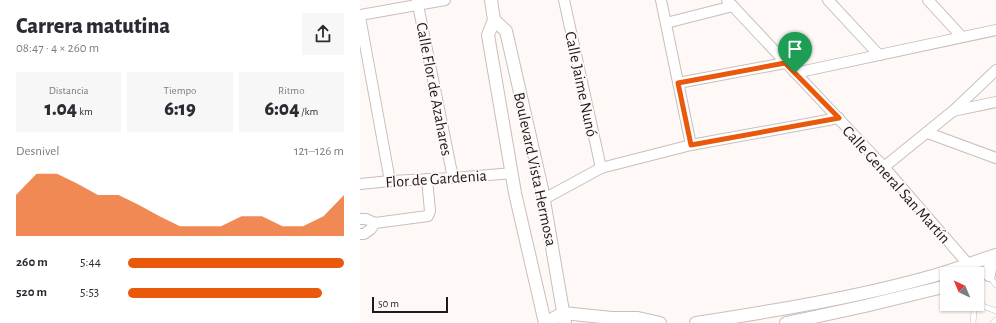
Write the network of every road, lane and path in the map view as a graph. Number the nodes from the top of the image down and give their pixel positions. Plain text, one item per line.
1 (445, 0) edge
2 (491, 0) edge
3 (564, 0) edge
4 (661, 0) edge
5 (828, 0) edge
6 (928, 0) edge
7 (418, 2) edge
8 (730, 3) edge
9 (360, 16) edge
10 (494, 20) junction
11 (666, 23) junction
12 (994, 31) edge
13 (962, 37) junction
14 (879, 55) junction
15 (785, 63) junction
16 (996, 70) edge
17 (795, 73) junction
18 (678, 83) junction
19 (996, 102) edge
20 (953, 112) junction
21 (839, 118) junction
22 (928, 133) junction
23 (691, 145) junction
24 (996, 158) edge
25 (884, 167) junction
26 (601, 168) junction
27 (512, 173) junction
28 (453, 178) junction
29 (427, 179) junction
30 (390, 181) junction
31 (360, 184) edge
32 (544, 200) junction
33 (360, 219) edge
34 (375, 223) junction
35 (360, 234) edge
36 (996, 256) edge
37 (968, 264) junction
38 (992, 275) edge
39 (996, 285) edge
40 (940, 288) edge
41 (984, 307) edge
42 (974, 311) edge
43 (996, 311) edge
44 (564, 318) edge
45 (996, 320) edge
46 (545, 323) edge
47 (660, 323) edge
48 (696, 323) edge
49 (786, 323) edge
50 (973, 323) edge
51 (993, 323) edge

1 - 7 street
2 - 10 street, Boulevard Vista Hermosa
3 - 26 street, Calle Jaime Nunó
4 - 11 street
5 - 14 street
6 - 13 street
7 - 9 street
7 - 28 street, Calle Flor de Azahares
8 - 11 street
8 - 15 street, Calle General San Martín
9 - 30 street
10 - 27 street, Boulevard Vista Hermosa
10 - 32 street, Boulevard Vista Hermosa
11 - 18 street
12 - 13 street
13 - 14 street
14 - 17 street
15 - 17 street, Calle General San Martín
15 - 18 street
16 - 20 street
17 - 21 street, Calle General San Martín
18 - 23 street
19 - 20 street
20 - 22 street
21 - 23 street
21 - 25 street, Calle General San Martín
22 - 24 street
22 - 25 street
23 - 26 street
25 - 37 street, Calle General San Martín
26 - 32 street
27 - 28 street, Flor de Gardenia
27 - 46 street, Boulevard Vista Hermosa
28 - 29 street, Flor de Gardenia
29 - 30 street, Flor de Gardenia
29 - 34 street
30 - 31 street, Flor de Gardenia
32 - 44 street, Boulevard Vista Hermosa
33 - 34 street
34 - 35 street
36 - 37 street
36 - 38 street
37 - 48 street
38 - 39 lane
40 - 49 street
41 - 43 lane
42 - 50 lane
44 - 46 street
44 - 47 street
45 - 51 lane

